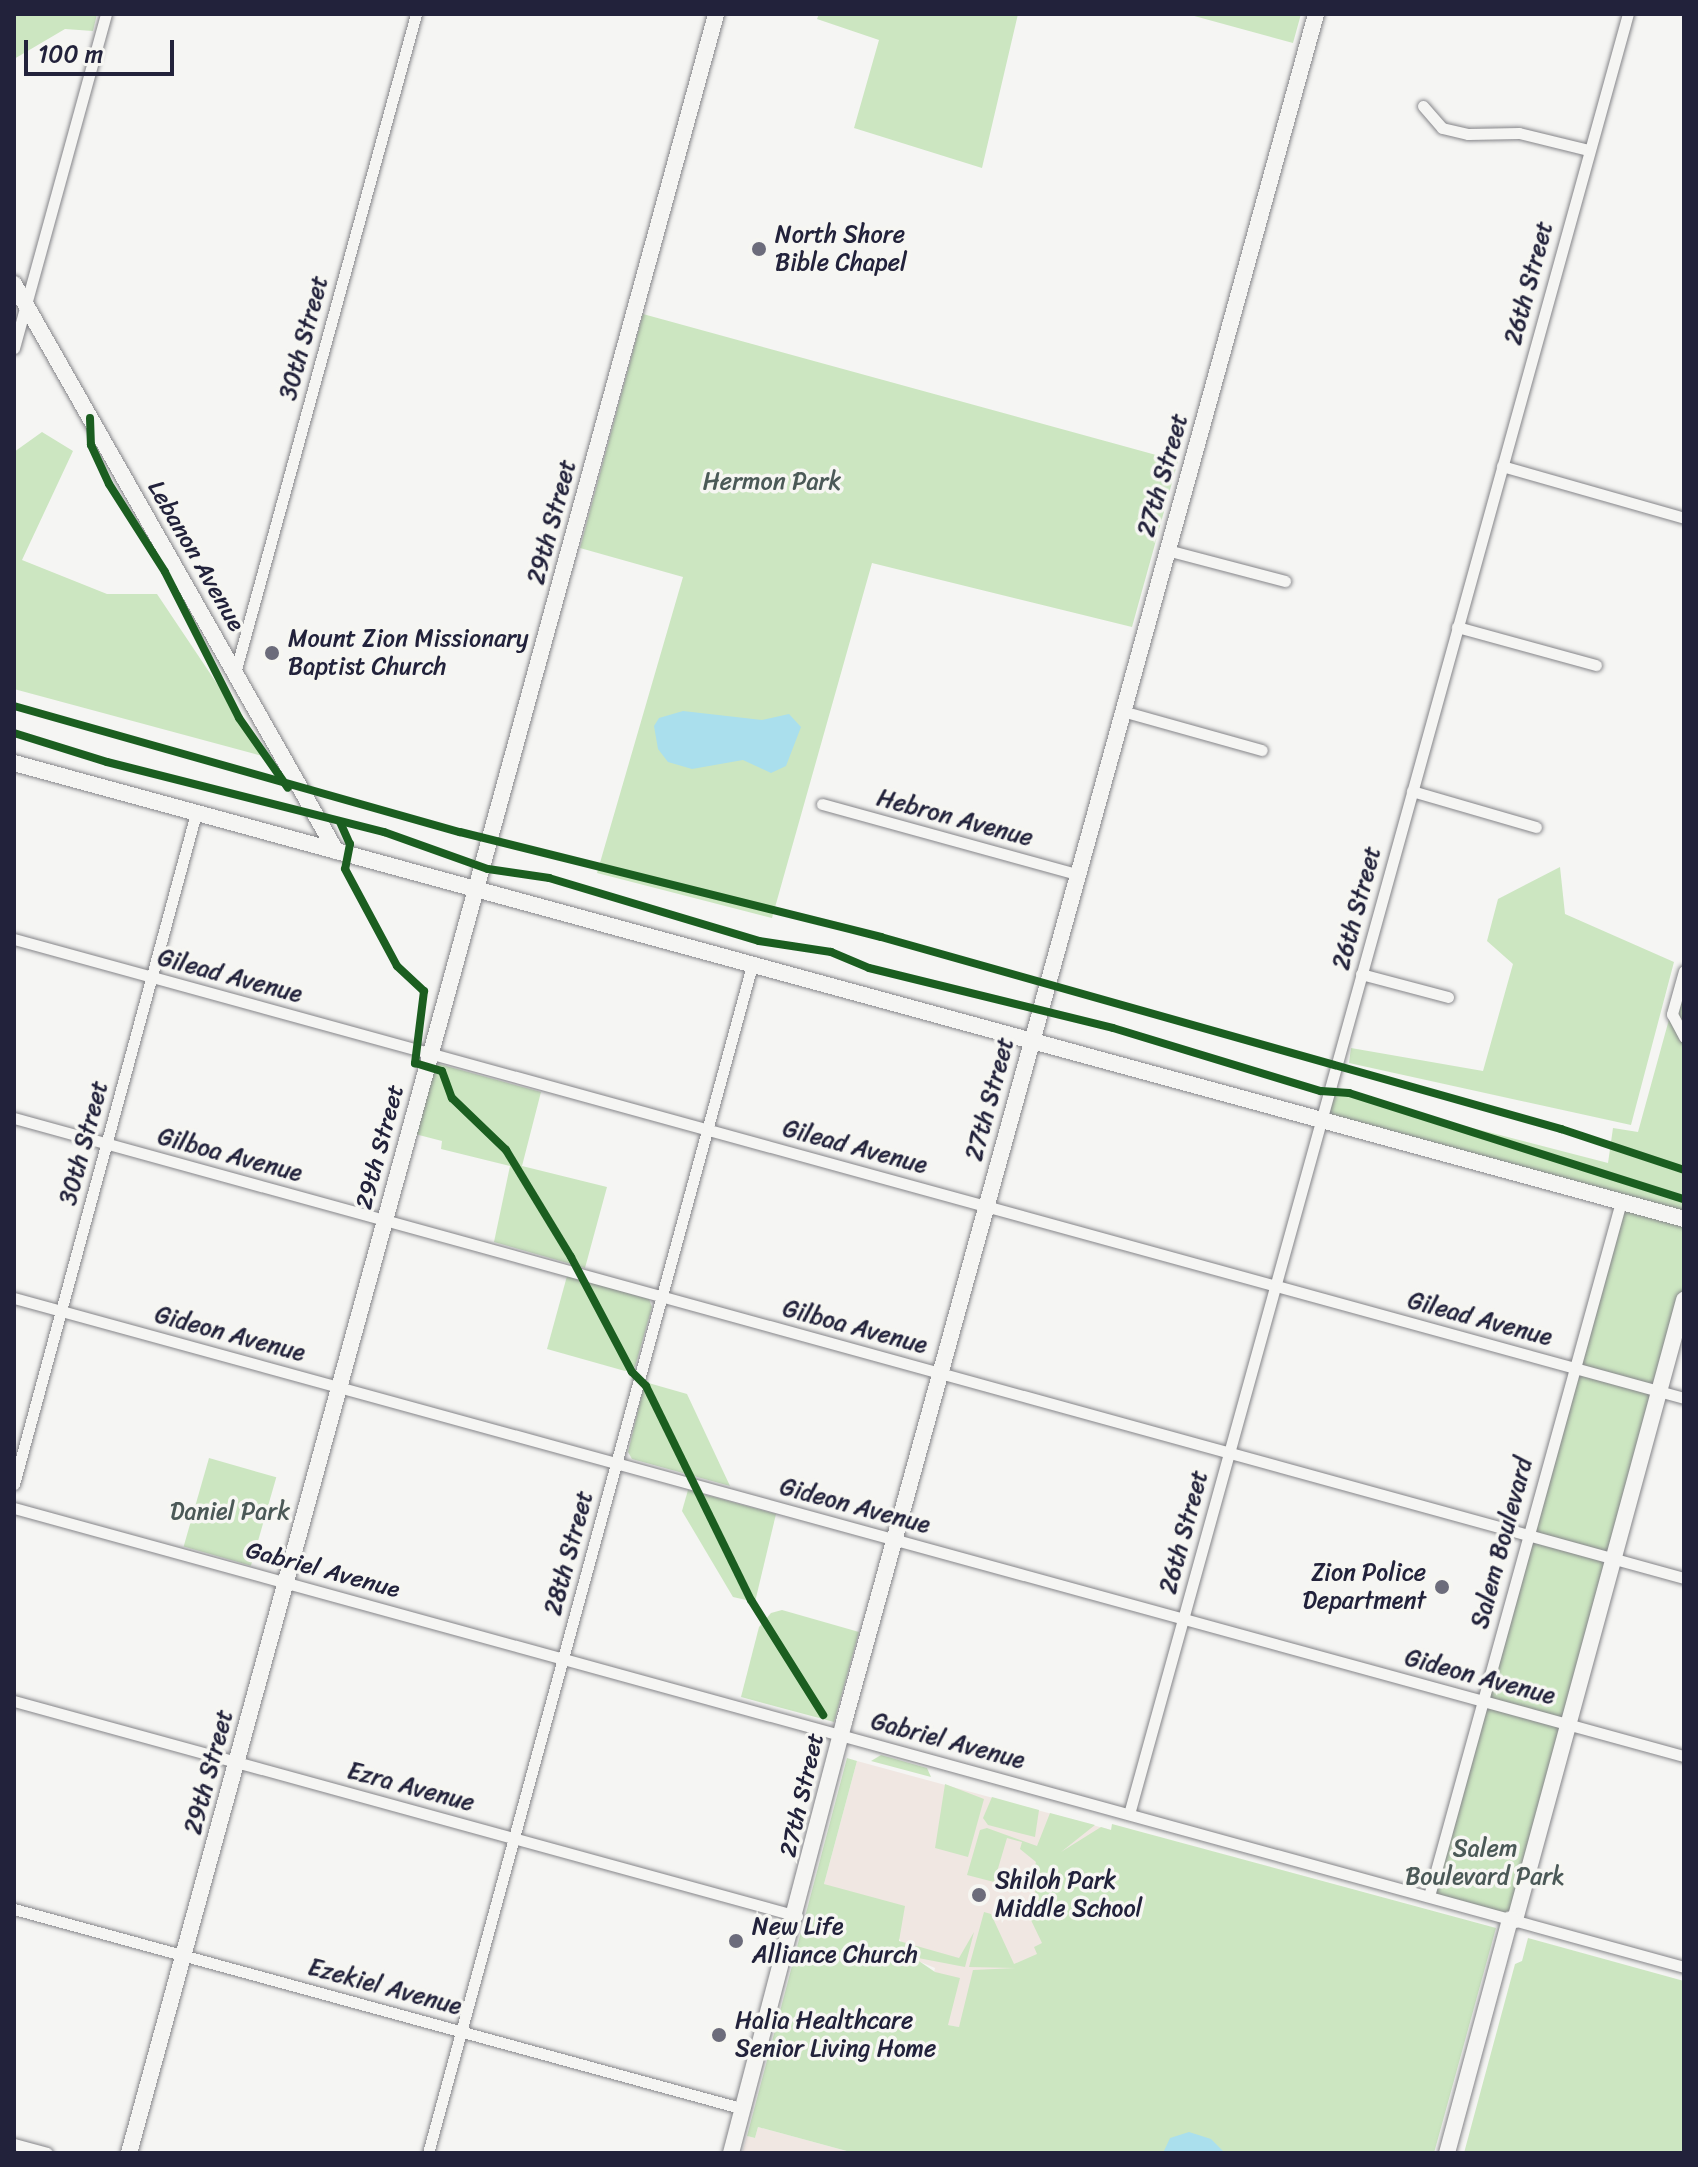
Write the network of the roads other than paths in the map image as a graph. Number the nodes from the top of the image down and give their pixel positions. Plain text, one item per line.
1 (106, 14) edge
2 (416, 14) edge
3 (716, 14) edge
4 (1316, 14) edge
5 (1628, 14) edge
6 (1423, 106) dead end
7 (1589, 150) junction
8 (14, 284) edge
9 (26, 305) junction
10 (14, 348) edge
11 (1502, 466) junction
12 (1684, 518) edge
13 (1167, 550) junction
14 (1285, 581) dead end
15 (1457, 627) junction
16 (1596, 665) dead end
17 (235, 673) junction
18 (1122, 711) junction
19 (1262, 750) dead end
20 (14, 763) edge
21 (1412, 791) junction
22 (822, 804) dead end
23 (196, 813) junction
24 (1536, 827) dead end
25 (336, 851) junction
26 (1077, 874) junction
27 (476, 889) junction
28 (14, 939) edge
29 (752, 965) junction
30 (1684, 971) edge
31 (1361, 974) junction
32 (152, 977) junction
33 (1448, 997) dead end
34 (1684, 1037) edge
35 (1031, 1041) junction
36 (431, 1054) junction
37 (14, 1118) edge
38 (1321, 1120) junction
39 (707, 1129) junction
40 (106, 1144) junction
41 (1621, 1202) junction
42 (986, 1206) junction
43 (1684, 1219) edge
44 (385, 1220) junction
45 (1275, 1285) junction
46 (662, 1296) junction
47 (14, 1298) edge
48 (1684, 1300) edge
49 (61, 1311) junction
50 (1576, 1368) junction
51 (940, 1373) junction
52 (339, 1387) junction
53 (1659, 1391) junction
54 (1684, 1398) edge
55 (1229, 1452) junction
56 (616, 1463) junction
57 (14, 1484) edge
58 (14, 1508) edge
59 (1529, 1535) junction
60 (894, 1540) junction
61 (1614, 1558) junction
62 (1684, 1578) edge
63 (286, 1583) junction
64 (1183, 1619) junction
65 (563, 1659) junction
66 (1483, 1700) junction
67 (14, 1701) edge
68 (1569, 1724) junction
69 (840, 1735) junction
70 (1684, 1756) edge
71 (237, 1762) junction
72 (1129, 1814) junction
73 (514, 1838) junction
74 (1429, 1896) junction
75 (14, 1909) edge
76 (797, 1916) junction
77 (1513, 1919) junction
78 (184, 1955) junction
79 (1684, 1967) edge
80 (461, 2031) junction
81 (744, 2109) junction
82 (14, 2144) edge
83 (47, 2153) edge
84 (129, 2153) edge
85 (428, 2153) edge
86 (731, 2153) edge
87 (1447, 2153) edge

1 - 9 street
2 - 17 street, 30th Street
3 - 27 street, 29th Street
4 - 13 street, 27th Street
5 - 7 street, 26th Street
6 - 7 street
7 - 11 street, 26th Street
8 - 9 street, Lebanon Avenue
9 - 10 street
9 - 17 street, Lebanon Avenue
11 - 12 street
11 - 15 street, 26th Street
13 - 14 street
13 - 18 street, 27th Street
15 - 16 street
15 - 21 street, 26th Street
17 - 25 street, Lebanon Avenue
18 - 19 street
18 - 26 street, 27th Street
20 - 23 street
21 - 24 street
21 - 31 street, 26th Street
22 - 26 street, Hebron Avenue
23 - 25 street
23 - 32 street, 30th Street
25 - 27 street
26 - 35 street, 27th Street
27 - 29 street
27 - 36 street, 29th Street
28 - 32 street, Gilead Avenue
29 - 35 street
29 - 39 street, 28th Street
30 - 34 street
31 - 33 street
31 - 38 street, 26th Street
32 - 36 street, Gilead Avenue
32 - 40 street, 30th Street
35 - 38 street
35 - 42 street, 27th Street
36 - 39 street, Gilead Avenue
36 - 44 street, 29th Street
37 - 40 street, Gilboa Avenue
38 - 41 street
38 - 45 street, 26th Street
39 - 42 street, Gilead Avenue
39 - 46 street, 28th Street
40 - 44 street, Gilboa Avenue
40 - 49 street, 30th Street
41 - 43 street
41 - 50 street, Salem Boulevard
42 - 45 street, Gilead Avenue
42 - 51 street, 27th Street
44 - 46 street, Gilboa Avenue
44 - 52 street, 29th Street
45 - 50 street, Gilead Avenue
45 - 55 street, 26th Street
46 - 51 street, Gilboa Avenue
46 - 56 street, 28th Street
47 - 49 street, Gideon Avenue
48 - 53 street
49 - 52 street, Gideon Avenue
49 - 57 street, 30th Street
50 - 53 street, Gilead Avenue
50 - 59 street, Salem Boulevard
51 - 55 street, Gilboa Avenue
51 - 60 street, 27th Street
52 - 56 street, Gideon Avenue
52 - 63 street, 29th Street
53 - 54 street, Gilead Avenue
53 - 61 street
55 - 59 street, Gilboa Avenue
55 - 64 street, 26th Street
56 - 60 street, Gideon Avenue
56 - 65 street, 28th Street
58 - 63 street, Gabriel Avenue
59 - 61 street, Gilboa Avenue
59 - 66 street, Salem Boulevard
60 - 64 street, Gideon Avenue
60 - 69 street, 27th Street
61 - 62 street, Gilboa Avenue
61 - 68 street
63 - 65 street, Gabriel Avenue
63 - 71 street, 29th Street
64 - 66 street, Gideon Avenue
64 - 72 street, 26th Street
65 - 69 street, Gabriel Avenue
65 - 73 street, 28th Street
66 - 68 street, Gideon Avenue
66 - 74 street, Salem Boulevard
67 - 71 street, Ezra Avenue
68 - 70 street, Gideon Avenue
68 - 77 street
69 - 72 street, Gabriel Avenue
69 - 76 street, 27th Street
71 - 73 street, Ezra Avenue
71 - 78 street, 29th Street
72 - 74 street, Gabriel Avenue
73 - 76 street, Ezra Avenue
73 - 80 street, 28th Street
74 - 77 street, Gabriel Avenue
75 - 78 street, Ezekiel Avenue
76 - 81 street, 27th Street
77 - 79 street, Gabriel Avenue
77 - 87 street
78 - 80 street, Ezekiel Avenue
78 - 84 street, 29th Street
80 - 81 street, Ezekiel Avenue
80 - 85 street, 28th Street
81 - 86 street, 27th Street
82 - 83 street

